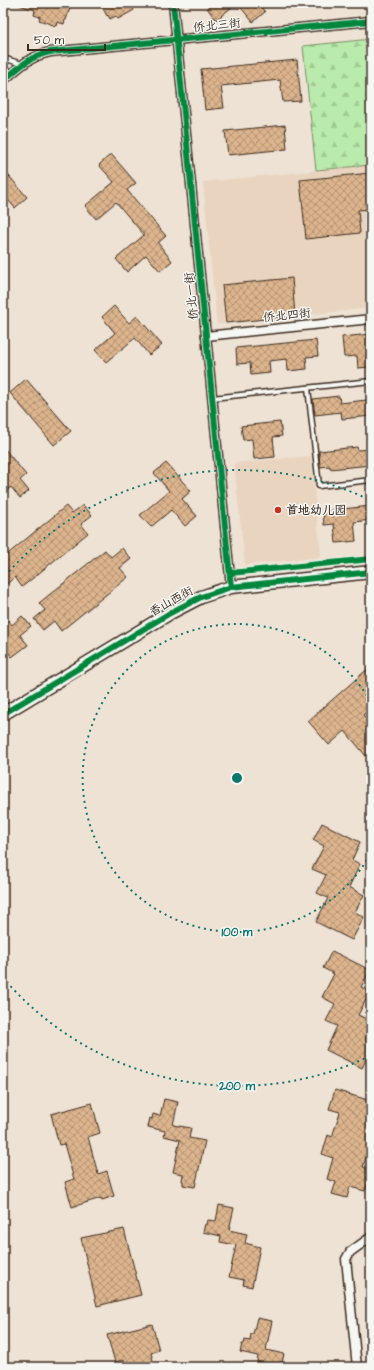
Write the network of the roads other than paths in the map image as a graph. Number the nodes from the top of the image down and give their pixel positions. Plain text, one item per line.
1 (173, 3) edge
2 (371, 21) edge
3 (176, 40) junction
4 (3, 58) edge
5 (23, 64) junction
6 (3, 81) edge
7 (371, 319) edge
8 (206, 336) junction
9 (371, 381) edge
10 (308, 388) junction
11 (212, 398) junction
12 (371, 480) edge
13 (371, 572) edge
14 (231, 587) junction
15 (3, 714) edge
16 (371, 1237) edge
17 (357, 1367) edge

1 - 3 street, 侨北一街
2 - 3 street, 侨北三街
3 - 5 street, 侨北三街
3 - 8 street, 侨北一街
4 - 5 lane
5 - 6 street, 侨北三街
7 - 8 street, 侨北四街
8 - 11 street, 侨北一街
9 - 10 lane
10 - 11 lane
10 - 12 lane
11 - 14 street, 侨北一街
13 - 14 street, 香山西街
14 - 15 street, 香山西街
16 - 17 street

